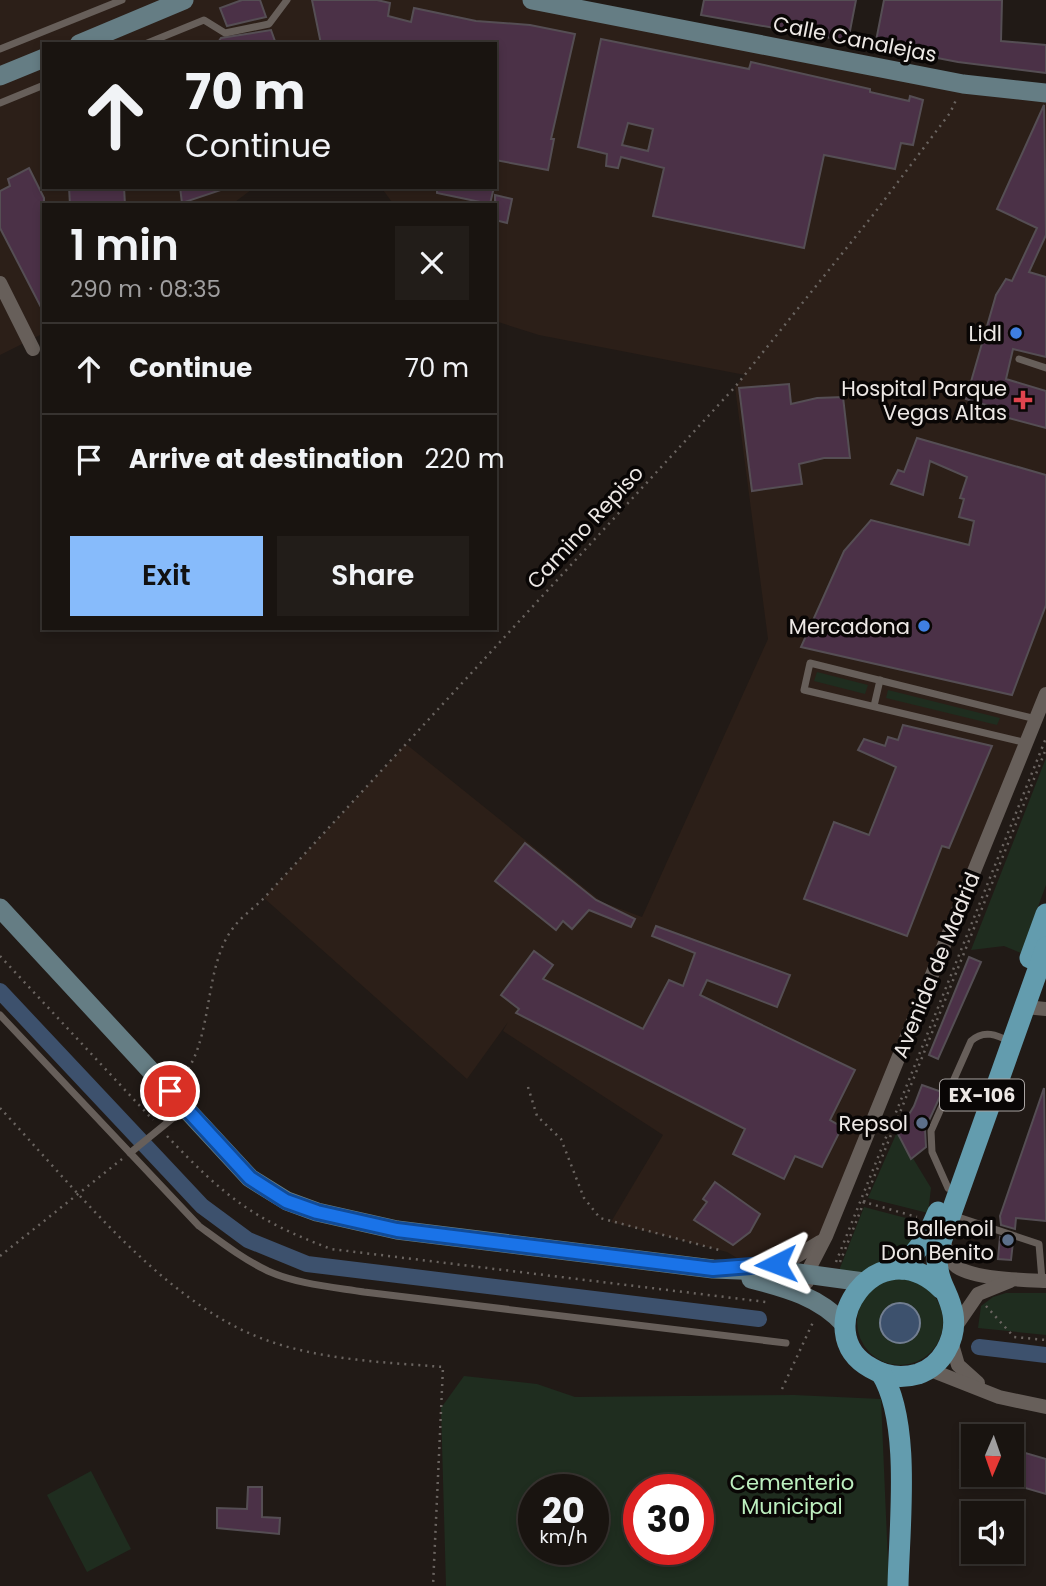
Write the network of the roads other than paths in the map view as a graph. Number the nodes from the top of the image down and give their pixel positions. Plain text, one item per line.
1 (122, 0) edge
2 (184, 0) edge
3 (286, 0) edge
4 (532, 0) edge
5 (84, 42) edge
6 (150, 42) edge
7 (0, 49) edge
8 (42, 59) edge
9 (0, 76) edge
10 (42, 86) edge
11 (1046, 93) edge
12 (0, 103) edge
13 (0, 282) edge
14 (33, 349) dead end
15 (1019, 359) dead end
16 (1046, 368) edge
17 (880, 680) junction
18 (1046, 694) edge
19 (874, 706) junction
20 (1036, 719) junction
21 (1027, 743) junction
22 (0, 908) edge
23 (1046, 914) edge
24 (1046, 947) edge
25 (1035, 1008) edge
26 (0, 1015) edge
27 (1007, 1040) junction
28 (186, 1108) junction
29 (130, 1153) junction
30 (948, 1188) junction
31 (942, 1223) junction
32 (826, 1236) junction
33 (1042, 1244) edge
34 (713, 1269) junction
35 (902, 1269) junction
36 (825, 1276) junction
37 (1015, 1280) junction
38 (1044, 1281) edge
39 (864, 1282) junction
40 (942, 1289) junction
41 (813, 1299) junction
42 (845, 1325) junction
43 (952, 1335) junction
44 (786, 1343) dead end
45 (924, 1371) junction
46 (881, 1373) junction
47 (999, 1397) junction
48 (1046, 1408) edge
49 (900, 1429) junction
50 (898, 1586) edge

1 - 7 lane
2 - 5 street
3 - 6 lane
4 - 11 street, Calle Canalejas
8 - 9 street
10 - 12 lane
13 - 14 street
15 - 16 lane
17 - 19 lane
17 - 19 lane
17 - 20 lane
18 - 20 street, Avenida de Madrid
19 - 21 lane
20 - 21 street, Avenida de Madrid
21 - 32 street, Avenida de Madrid
22 - 28 street
23 - 27 main road, EX-106
24 - 25 main road, EX-106
25 - 27 main road, EX-106
26 - 29 lane
27 - 30 main road, EX-106
27 - 30 lane
27 - 31 main road, EX-106
28 - 29 lane
28 - 34 street
29 - 44 lane
30 - 31 main road, EX-106
31 - 33 lane
31 - 35 main road, EX-106
31 - 37 street
31 - 40 main road, EX-106
32 - 34 street
32 - 36 street
33 - 38 lane
34 - 36 street
34 - 41 street
35 - 39 main road
35 - 40 main road
36 - 39 street
36 - 41 street
37 - 38 street
37 - 43 street
39 - 42 main road
40 - 43 main road, EX-106
41 - 42 street
42 - 46 main road
43 - 45 main road
43 - 47 street
45 - 46 main road
45 - 47 street
45 - 49 main road
46 - 49 main road
47 - 48 street
49 - 50 main road

